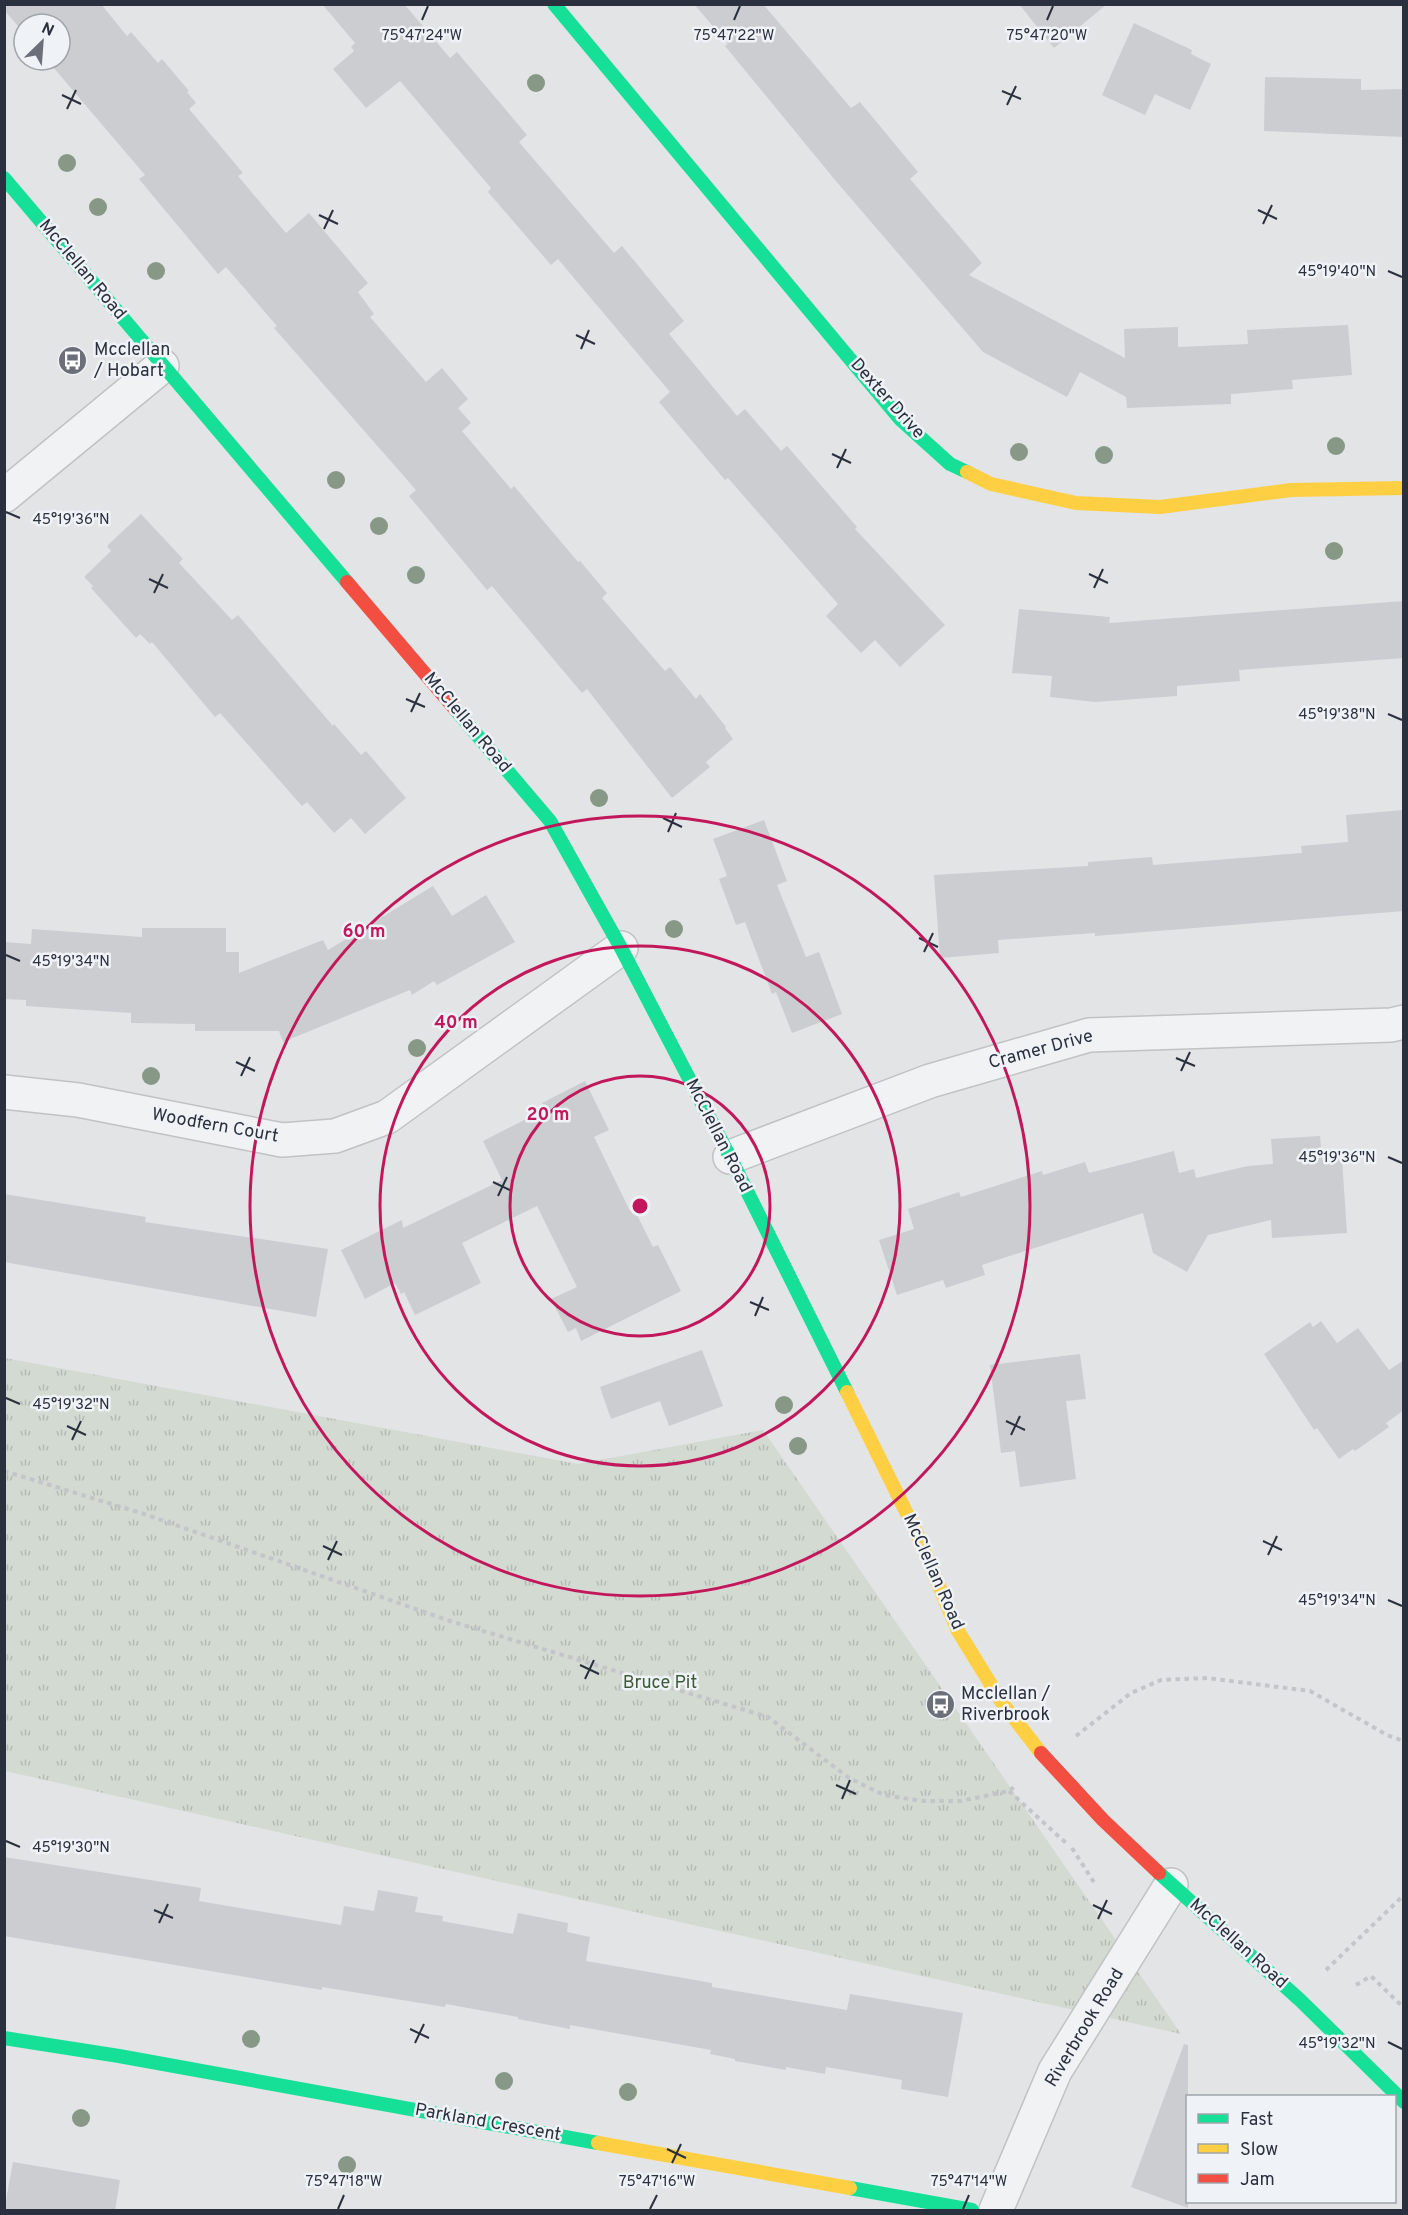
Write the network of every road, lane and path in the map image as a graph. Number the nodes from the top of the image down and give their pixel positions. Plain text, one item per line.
1 (554, 4) edge
2 (4, 178) edge
3 (162, 366) junction
4 (1404, 488) edge
5 (4, 496) edge
6 (621, 948) junction
7 (1404, 1022) edge
8 (4, 1092) edge
9 (730, 1157) junction
10 (4, 1471) edge
11 (1404, 1741) edge
12 (1047, 1760) junction
13 (1009, 1791) junction
14 (1095, 1884) dead end
15 (1171, 1885) junction
16 (1404, 1895) edge
17 (1356, 1985) dead end
18 (1300, 2000) junction
19 (1404, 2008) edge
20 (4, 2038) edge
21 (1404, 2102) edge
22 (972, 2211) edge
23 (996, 2211) edge

1 - 4 street, Dexter Drive
2 - 3 street, McClellan Road
3 - 5 street
3 - 6 street, McClellan Road
6 - 8 street, Woodfern Court
6 - 9 street, McClellan Road
7 - 9 street, Cramer Drive
9 - 12 street, McClellan Road
10 - 13 path
11 - 12 path
12 - 13 path
12 - 15 street, McClellan Road
13 - 14 path
15 - 18 street, McClellan Road
15 - 23 street, Riverbrook Road
16 - 18 path
17 - 19 path
18 - 21 street, McClellan Road
20 - 22 street, Parkland Crescent

